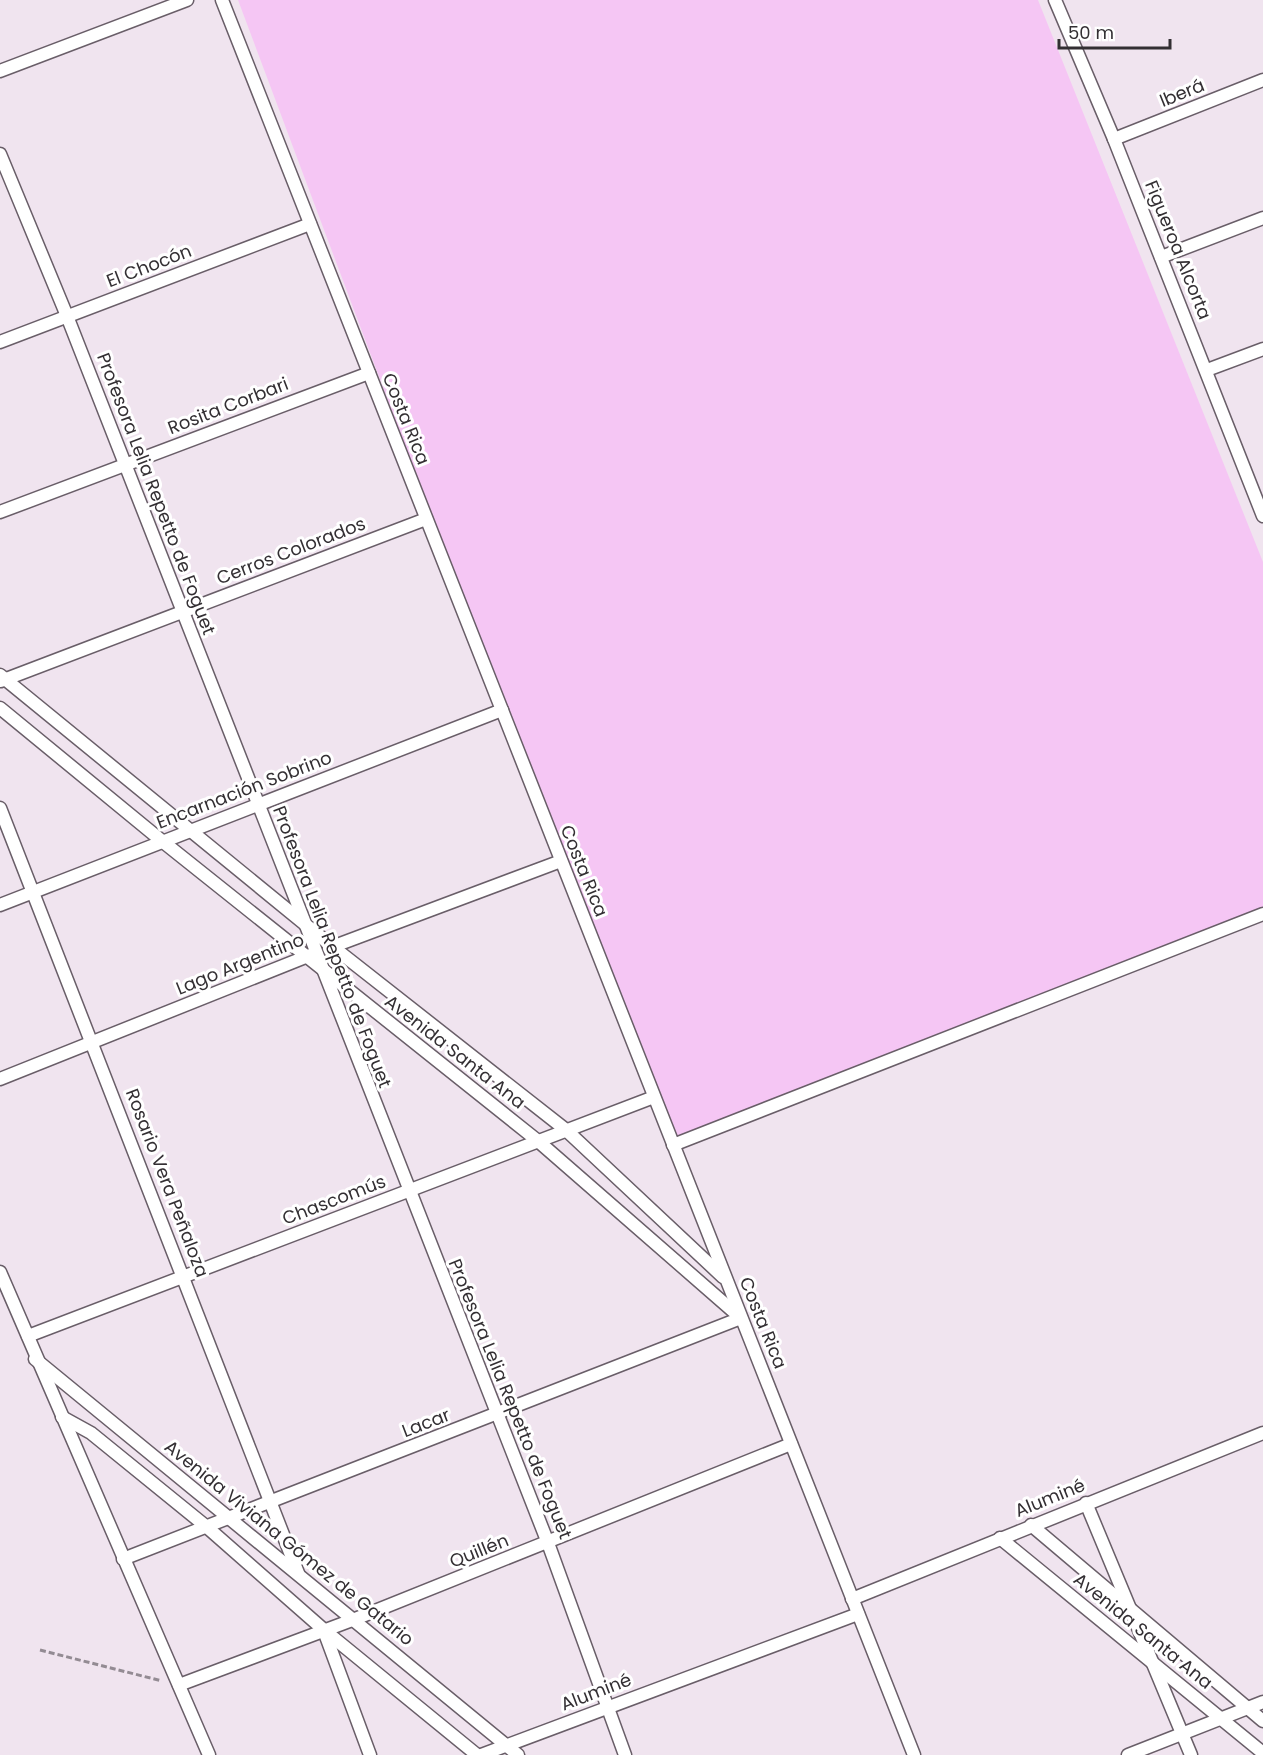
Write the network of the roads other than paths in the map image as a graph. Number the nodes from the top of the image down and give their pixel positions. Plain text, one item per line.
1 (188, 0) edge
2 (222, 0) edge
3 (1055, 0) edge
4 (0, 71) edge
5 (1263, 80) edge
6 (1114, 139) junction
7 (0, 154) edge
8 (1263, 218) edge
9 (310, 224) junction
10 (1161, 257) junction
11 (67, 316) junction
12 (0, 342) edge
13 (1263, 349) edge
14 (1207, 370) junction
15 (369, 373) junction
16 (124, 464) junction
17 (1258, 488) edge
18 (0, 512) edge
19 (1263, 516) edge
20 (426, 519) junction
21 (182, 612) junction
22 (2, 679) edge
23 (0, 708) edge
24 (502, 710) junction
25 (258, 804) junction
26 (0, 808) edge
27 (191, 830) junction
28 (162, 841) junction
29 (561, 861) junction
30 (33, 892) junction
31 (0, 905) edge
32 (1263, 914) edge
33 (303, 922) junction
34 (333, 947) junction
35 (311, 955) junction
36 (321, 969) junction
37 (93, 1042) junction
38 (0, 1079) edge
39 (654, 1096) junction
40 (566, 1130) junction
41 (538, 1141) junction
42 (673, 1145) junction
43 (409, 1190) junction
44 (0, 1272) edge
45 (184, 1276) junction
46 (726, 1280) junction
47 (741, 1318) junction
48 (28, 1336) junction
49 (35, 1359) junction
50 (496, 1415) junction
51 (62, 1417) junction
52 (1263, 1433) edge
53 (791, 1444) junction
54 (272, 1503) junction
55 (1086, 1503) junction
56 (231, 1518) junction
57 (1032, 1525) junction
58 (207, 1528) junction
59 (1000, 1538) junction
60 (548, 1542) junction
61 (123, 1559) junction
62 (298, 1573) junction
63 (852, 1599) junction
64 (1128, 1609) junction
65 (858, 1614) junction
66 (356, 1619) junction
67 (324, 1630) junction
68 (1152, 1660) junction
69 (179, 1685) junction
70 (1263, 1702) edge
71 (608, 1706) junction
72 (1248, 1708) junction
73 (1220, 1718) junction
74 (1263, 1721) edge
75 (1182, 1733) junction
76 (506, 1745) junction
77 (1263, 1753) edge
78 (209, 1755) edge
79 (370, 1755) edge
80 (477, 1755) edge
81 (481, 1755) edge
82 (518, 1755) edge
83 (625, 1755) edge
84 (914, 1755) edge
85 (1128, 1755) edge
86 (1191, 1755) edge

1 - 4 street
2 - 9 street, Costa Rica
3 - 6 street, Figueroa Alcorta
5 - 6 street, Iberá
6 - 10 street, Figueroa Alcorta
7 - 11 street, Profesora Lelia Repetto de Foguet
8 - 10 street
9 - 11 street, El Chocón
9 - 15 street, Costa Rica
10 - 14 street, Figueroa Alcorta
11 - 12 street, El Chocón
11 - 16 street, Profesora Lelia Repetto de Foguet
13 - 14 street
14 - 17 street, Figueroa Alcorta
15 - 16 street, Rosita Corbari
15 - 20 street, Costa Rica
16 - 18 street, Rosita Corbari
16 - 21 street, Profesora Lelia Repetto de Foguet
17 - 19 street, Figueroa Alcorta
20 - 21 street, Cerros Colorados
20 - 24 street, Costa Rica
21 - 22 street, Cerros Colorados
21 - 25 street, Profesora Lelia Repetto de Foguet
22 - 27 street, Avenida Santa Ana
23 - 28 street
24 - 25 street, Encarnación Sobrino
24 - 29 street, Costa Rica
25 - 27 street, Encarnación Sobrino
25 - 33 street, Profesora Lelia Repetto de Foguet
26 - 30 street, Rosario Vera Peñaloza
27 - 28 street, Encarnación Sobrino
27 - 33 street, Avenida Santa Ana
28 - 30 street, Encarnación Sobrino
28 - 35 street
29 - 34 street, Lago Argentino
29 - 39 street, Costa Rica
30 - 31 street, Encarnación Sobrino
30 - 37 street, Rosario Vera Peñaloza
32 - 42 street
33 - 34 street, Avenida Santa Ana
33 - 35 street, Profesora Lelia Repetto de Foguet
34 - 35 street, Lago Argentino
34 - 40 street, Avenida Santa Ana
35 - 36 street, Profesora Lelia Repetto de Foguet
35 - 37 street, Lago Argentino
36 - 41 street, Avenida Santa Ana
36 - 43 street, Profesora Lelia Repetto de Foguet
37 - 38 street, Lago Argentino
37 - 45 street, Rosario Vera Peñaloza
39 - 40 street, Chascomús
39 - 42 street, Costa Rica
40 - 41 street, Chascomús
40 - 46 street, Avenida Santa Ana
41 - 43 street, Chascomús
41 - 47 street, Avenida Santa Ana
42 - 46 street, Costa Rica
43 - 45 street, Chascomús
43 - 50 street, Profesora Lelia Repetto de Foguet
44 - 48 street
45 - 48 street, Chascomús
45 - 54 street, Rosario Vera Peñaloza
46 - 47 street, Costa Rica
47 - 50 street, Lacar
47 - 53 street, Costa Rica
48 - 49 street
49 - 51 street
49 - 56 street, Avenida Viviana Gómez de Gatario
50 - 54 street, Lacar
50 - 60 street, Profesora Lelia Repetto de Foguet
51 - 58 street
51 - 61 street
52 - 55 street, Aluminé
53 - 60 street, Quillén
53 - 63 street, Costa Rica
54 - 56 street, Lacar
54 - 62 street, Rosario Vera Peñaloza
55 - 57 street, Aluminé
55 - 64 street
56 - 58 street, Lacar
56 - 62 street, Avenida Viviana Gómez de Gatario
57 - 59 street, Aluminé
57 - 64 street, Avenida Santa Ana
58 - 61 street, Lacar
58 - 67 street
59 - 63 street, Aluminé
59 - 68 street, Avenida Santa Ana
60 - 66 street, Quillén
60 - 71 street, Profesora Lelia Repetto de Foguet
61 - 69 street
62 - 66 street, Avenida Viviana Gómez de Gatario
63 - 65 street, Costa Rica
64 - 68 street
64 - 72 street, Avenida Santa Ana
65 - 71 street, Aluminé
65 - 84 street, Costa Rica
66 - 67 street, Quillén
66 - 76 street, Avenida Viviana Gómez de Gatario
67 - 69 street, Quillén
67 - 79 street
67 - 80 street
68 - 73 street, Avenida Santa Ana
68 - 75 street
69 - 78 street
70 - 72 street
71 - 76 street, Aluminé
71 - 83 street, Profesora Lelia Repetto de Foguet
72 - 73 street
72 - 74 street, Avenida Santa Ana
73 - 75 street
73 - 77 street, Avenida Santa Ana
75 - 85 street
75 - 86 street
76 - 81 street, Aluminé
76 - 82 street, Avenida Viviana Gómez de Gatario

